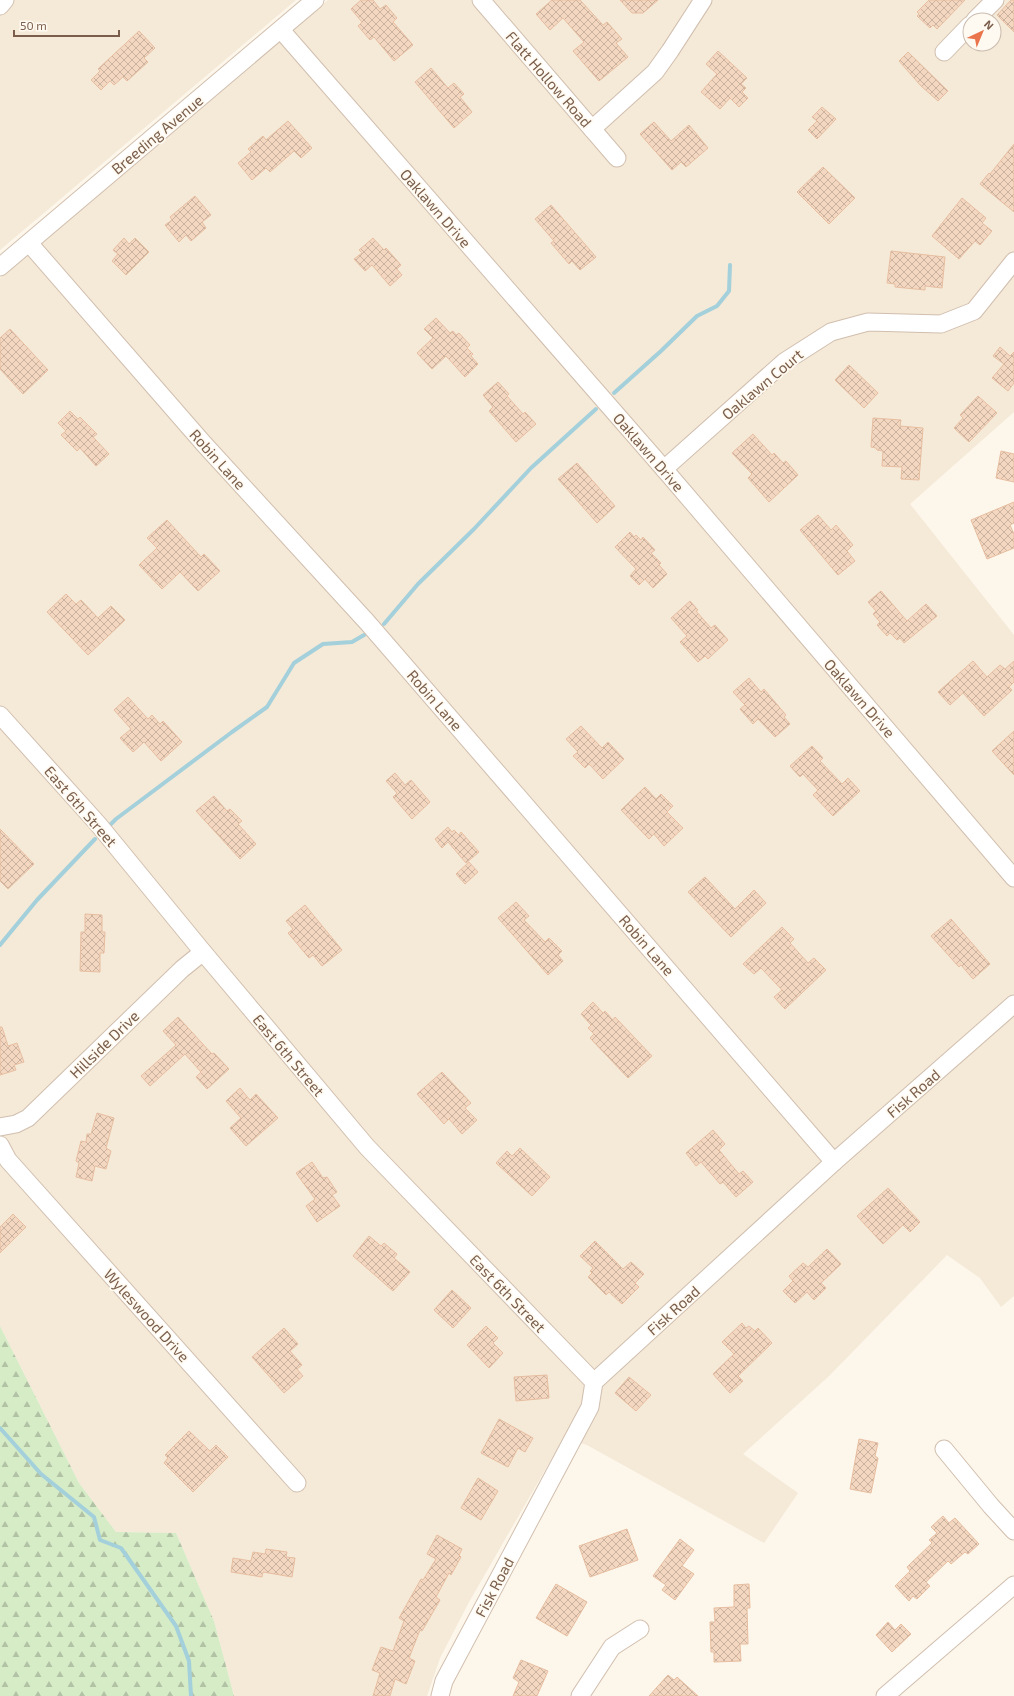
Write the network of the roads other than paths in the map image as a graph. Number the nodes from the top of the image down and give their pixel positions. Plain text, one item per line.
1 (5, 0) edge
2 (315, 0) edge
3 (481, 0) edge
4 (703, 0) edge
5 (995, 0) edge
6 (0, 6) edge
7 (983, 12) edge
8 (281, 30) junction
9 (962, 33) edge
10 (944, 52) dead end
11 (592, 129) junction
12 (618, 158) dead end
13 (29, 243) junction
14 (1014, 261) edge
15 (0, 267) edge
16 (664, 469) junction
17 (0, 714) edge
18 (1014, 878) edge
19 (203, 952) junction
20 (1014, 1004) edge
21 (0, 1127) edge
22 (0, 1145) edge
23 (834, 1162) junction
24 (594, 1382) junction
25 (944, 1449) dead end
26 (297, 1483) dead end
27 (1014, 1531) edge
28 (1014, 1585) edge
29 (640, 1629) dead end
30 (440, 1696) edge
31 (580, 1696) edge
32 (885, 1696) edge

1 - 6 street
2 - 8 street, Breeding Avenue
3 - 11 street, Flatt Hollow Road
4 - 11 street
5 - 7 street
8 - 13 street, Breeding Avenue
8 - 16 street, Oaklawn Drive
9 - 10 street
11 - 12 street, Flatt Hollow Road
13 - 15 street, Breeding Avenue
13 - 23 street, Robin Lane
14 - 16 street, Oaklawn Court
16 - 18 street, Oaklawn Drive
17 - 19 street, East 6th Street
19 - 21 street, Hillside Drive
19 - 24 street, East 6th Street
20 - 23 street, Fisk Road
22 - 26 street, Wyleswood Drive
23 - 24 street, Fisk Road
24 - 30 street, Fisk Road
25 - 27 street
28 - 32 street
29 - 31 street

